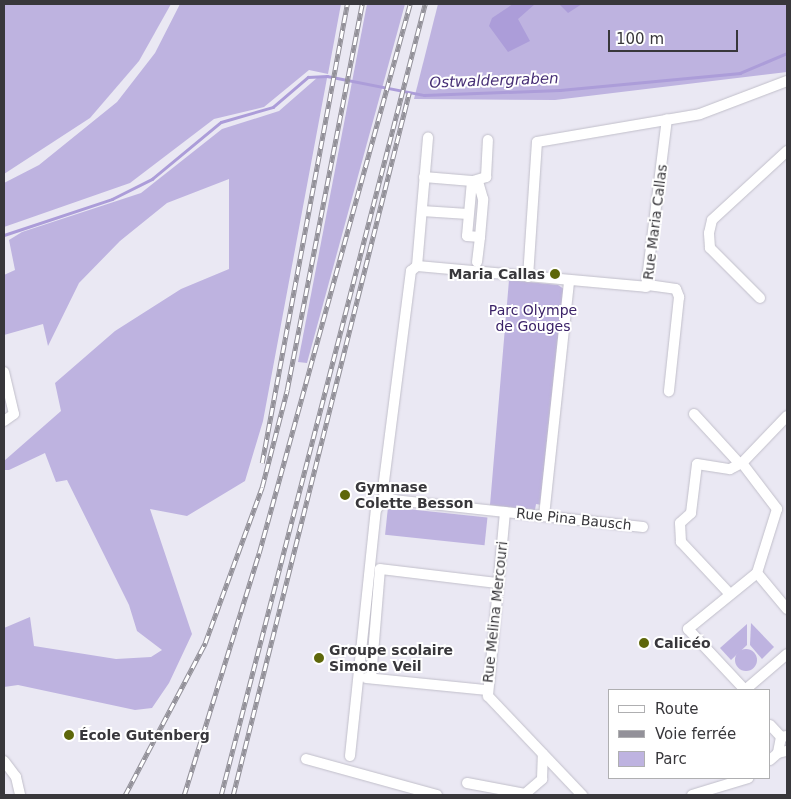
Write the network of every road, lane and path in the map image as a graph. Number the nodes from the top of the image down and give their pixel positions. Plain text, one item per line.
1 (787, 81) edge
2 (667, 119) junction
3 (428, 138) dead end
4 (488, 140) dead end
5 (787, 151) edge
6 (424, 177) junction
7 (475, 181) junction
8 (483, 208) junction
9 (469, 210) junction
10 (422, 211) junction
11 (480, 237) junction
12 (417, 266) junction
13 (481, 266) junction
14 (528, 277) junction
15 (569, 281) junction
16 (648, 285) junction
17 (760, 298) dead end
18 (4, 372) edge
19 (669, 391) dead end
20 (694, 414) dead end
21 (787, 416) edge
22 (4, 421) edge
23 (740, 463) junction
24 (385, 497) junction
25 (505, 512) junction
26 (544, 516) junction
27 (776, 516) junction
28 (787, 520) edge
29 (644, 527) dead end
30 (757, 573) junction
31 (498, 583) junction
32 (728, 592) junction
33 (787, 609) edge
34 (787, 654) edge
35 (357, 677) junction
36 (370, 678) junction
37 (743, 689) edge
38 (745, 689) edge
39 (487, 690) junction
40 (771, 726) edge
41 (784, 736) edge
42 (543, 754) junction
43 (778, 754) edge
44 (350, 756) dead end
45 (306, 759) dead end
46 (4, 762) edge
47 (745, 779) edge
48 (467, 783) dead end
49 (20, 795) edge
50 (437, 795) edge
51 (582, 795) edge
52 (692, 795) edge

1 - 2 street
2 - 14 street
2 - 16 street, Rue Maria Callas
3 - 6 street
4 - 7 street
5 - 17 street
6 - 7 street
6 - 10 street
7 - 8 street
7 - 9 street
8 - 9 street
8 - 11 street
9 - 10 street
9 - 11 street
10 - 12 street
11 - 13 street
12 - 13 street, Rue Maria Callas
12 - 24 street
13 - 14 street, Rue Maria Callas
14 - 15 street, Rue Maria Callas
15 - 16 street, Rue Maria Callas
15 - 26 street
16 - 19 street
18 - 22 street
20 - 23 street
21 - 23 street
23 - 27 street
23 - 32 street
24 - 25 street
24 - 35 street
25 - 26 street, Rue Pina Bausch
25 - 31 street, Rue Melina Mercouri
26 - 29 street, Rue Pina Bausch
27 - 28 street
27 - 30 street
30 - 32 street
30 - 33 street
31 - 36 street
31 - 39 street, Rue Melina Mercouri
32 - 37 street
34 - 38 street
35 - 36 street
35 - 44 street
36 - 39 street
39 - 42 street, Rue Melina Mercouri
40 - 41 street
41 - 43 street
42 - 48 street
42 - 51 street, Rue Melina Mercouri
45 - 50 street
46 - 49 street
47 - 52 street

